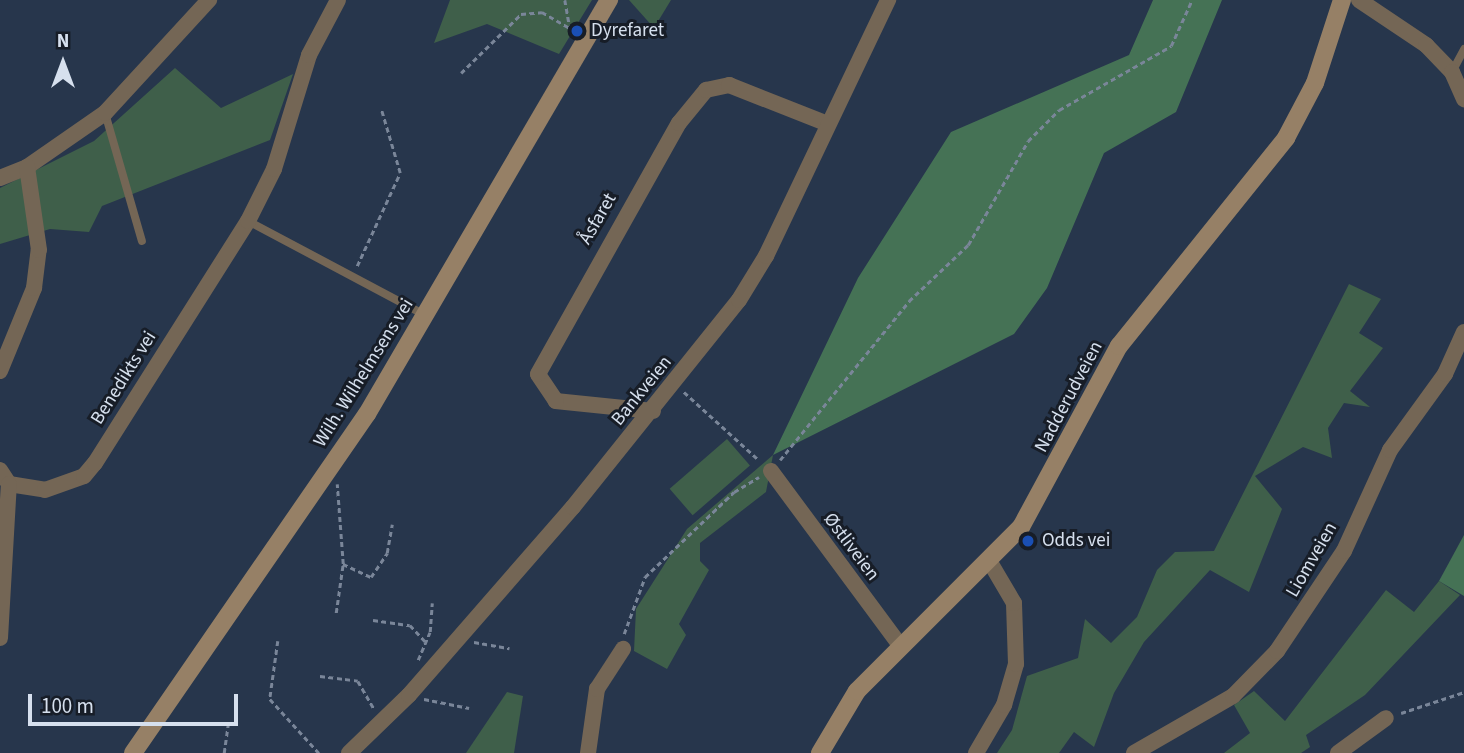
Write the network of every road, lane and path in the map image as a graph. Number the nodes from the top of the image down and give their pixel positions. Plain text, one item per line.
1 (209, 0) edge
2 (338, 0) edge
3 (565, 0) edge
4 (610, 0) edge
5 (888, 0) edge
6 (1192, 0) edge
7 (1342, 0) edge
8 (1359, 0) edge
9 (570, 27) junction
10 (585, 41) junction
11 (1464, 49) edge
12 (1452, 72) junction
13 (461, 74) dead end
14 (1464, 99) edge
15 (381, 109) dead end
16 (105, 113) junction
17 (828, 124) junction
18 (27, 167) junction
19 (0, 178) edge
20 (248, 220) junction
21 (142, 241) dead end
22 (354, 272) junction
23 (425, 315) junction
24 (1464, 332) edge
25 (0, 371) edge
26 (676, 386) junction
27 (653, 411) junction
28 (330, 466) junction
29 (0, 470) edge
30 (771, 471) junction
31 (9, 484) junction
32 (392, 524) dead end
33 (342, 564) junction
34 (991, 564) junction
35 (432, 603) dead end
36 (336, 613) dead end
37 (373, 620) dead end
38 (461, 635) junction
39 (0, 638) edge
40 (278, 642) dead end
41 (427, 643) junction
42 (901, 647) junction
43 (509, 648) dead end
44 (623, 649) joint
45 (415, 664) dead end
46 (320, 676) dead end
47 (412, 691) junction
48 (1464, 692) edge
49 (385, 704) dead end
50 (469, 708) dead end
51 (1386, 718) joint
52 (229, 724) dead end
53 (133, 753) edge
54 (224, 753) edge
55 (319, 753) edge
56 (349, 753) edge
57 (588, 753) edge
58 (820, 753) edge
59 (976, 753) edge
60 (1134, 753) edge
61 (1338, 753) edge

1 - 16 street
2 - 20 street, Benedikts vei
3 - 9 path
4 - 10 main road, Wilh. Wilhelmsens vei
5 - 17 street, Bankveien
6 - 30 path
7 - 34 main road, Nadderudveien
8 - 12 street
9 - 10 path
9 - 13 path
10 - 23 main road, Wilh. Wilhelmsens vei
11 - 12 lane
12 - 14 street
15 - 22 path
16 - 18 street
16 - 21 lane
17 - 26 street, Bankveien
17 - 27 street, Åsfaret
18 - 19 street
18 - 25 street
20 - 22 lane
20 - 31 street, Benedikts vei
22 - 23 lane
23 - 28 main road, Wilh. Wilhelmsens vei
24 - 60 street, Liomveien
26 - 27 street, Bankveien
26 - 30 path
27 - 38 street, Bankveien
28 - 33 path
28 - 53 main road, Wilh. Wilhelmsens vei
29 - 31 street
30 - 42 street, Østliveien
30 - 44 path
31 - 39 street
32 - 33 path
33 - 36 path
34 - 42 main road, Nadderudveien
34 - 59 street
35 - 41 path
37 - 41 path
38 - 43 path
38 - 47 street, Bankveien
40 - 55 path
41 - 45 path
42 - 58 main road, Nadderudveien
44 - 57 street
46 - 49 path
47 - 50 path
47 - 56 street, Bankveien
48 - 51 path
51 - 61 street
52 - 54 path

